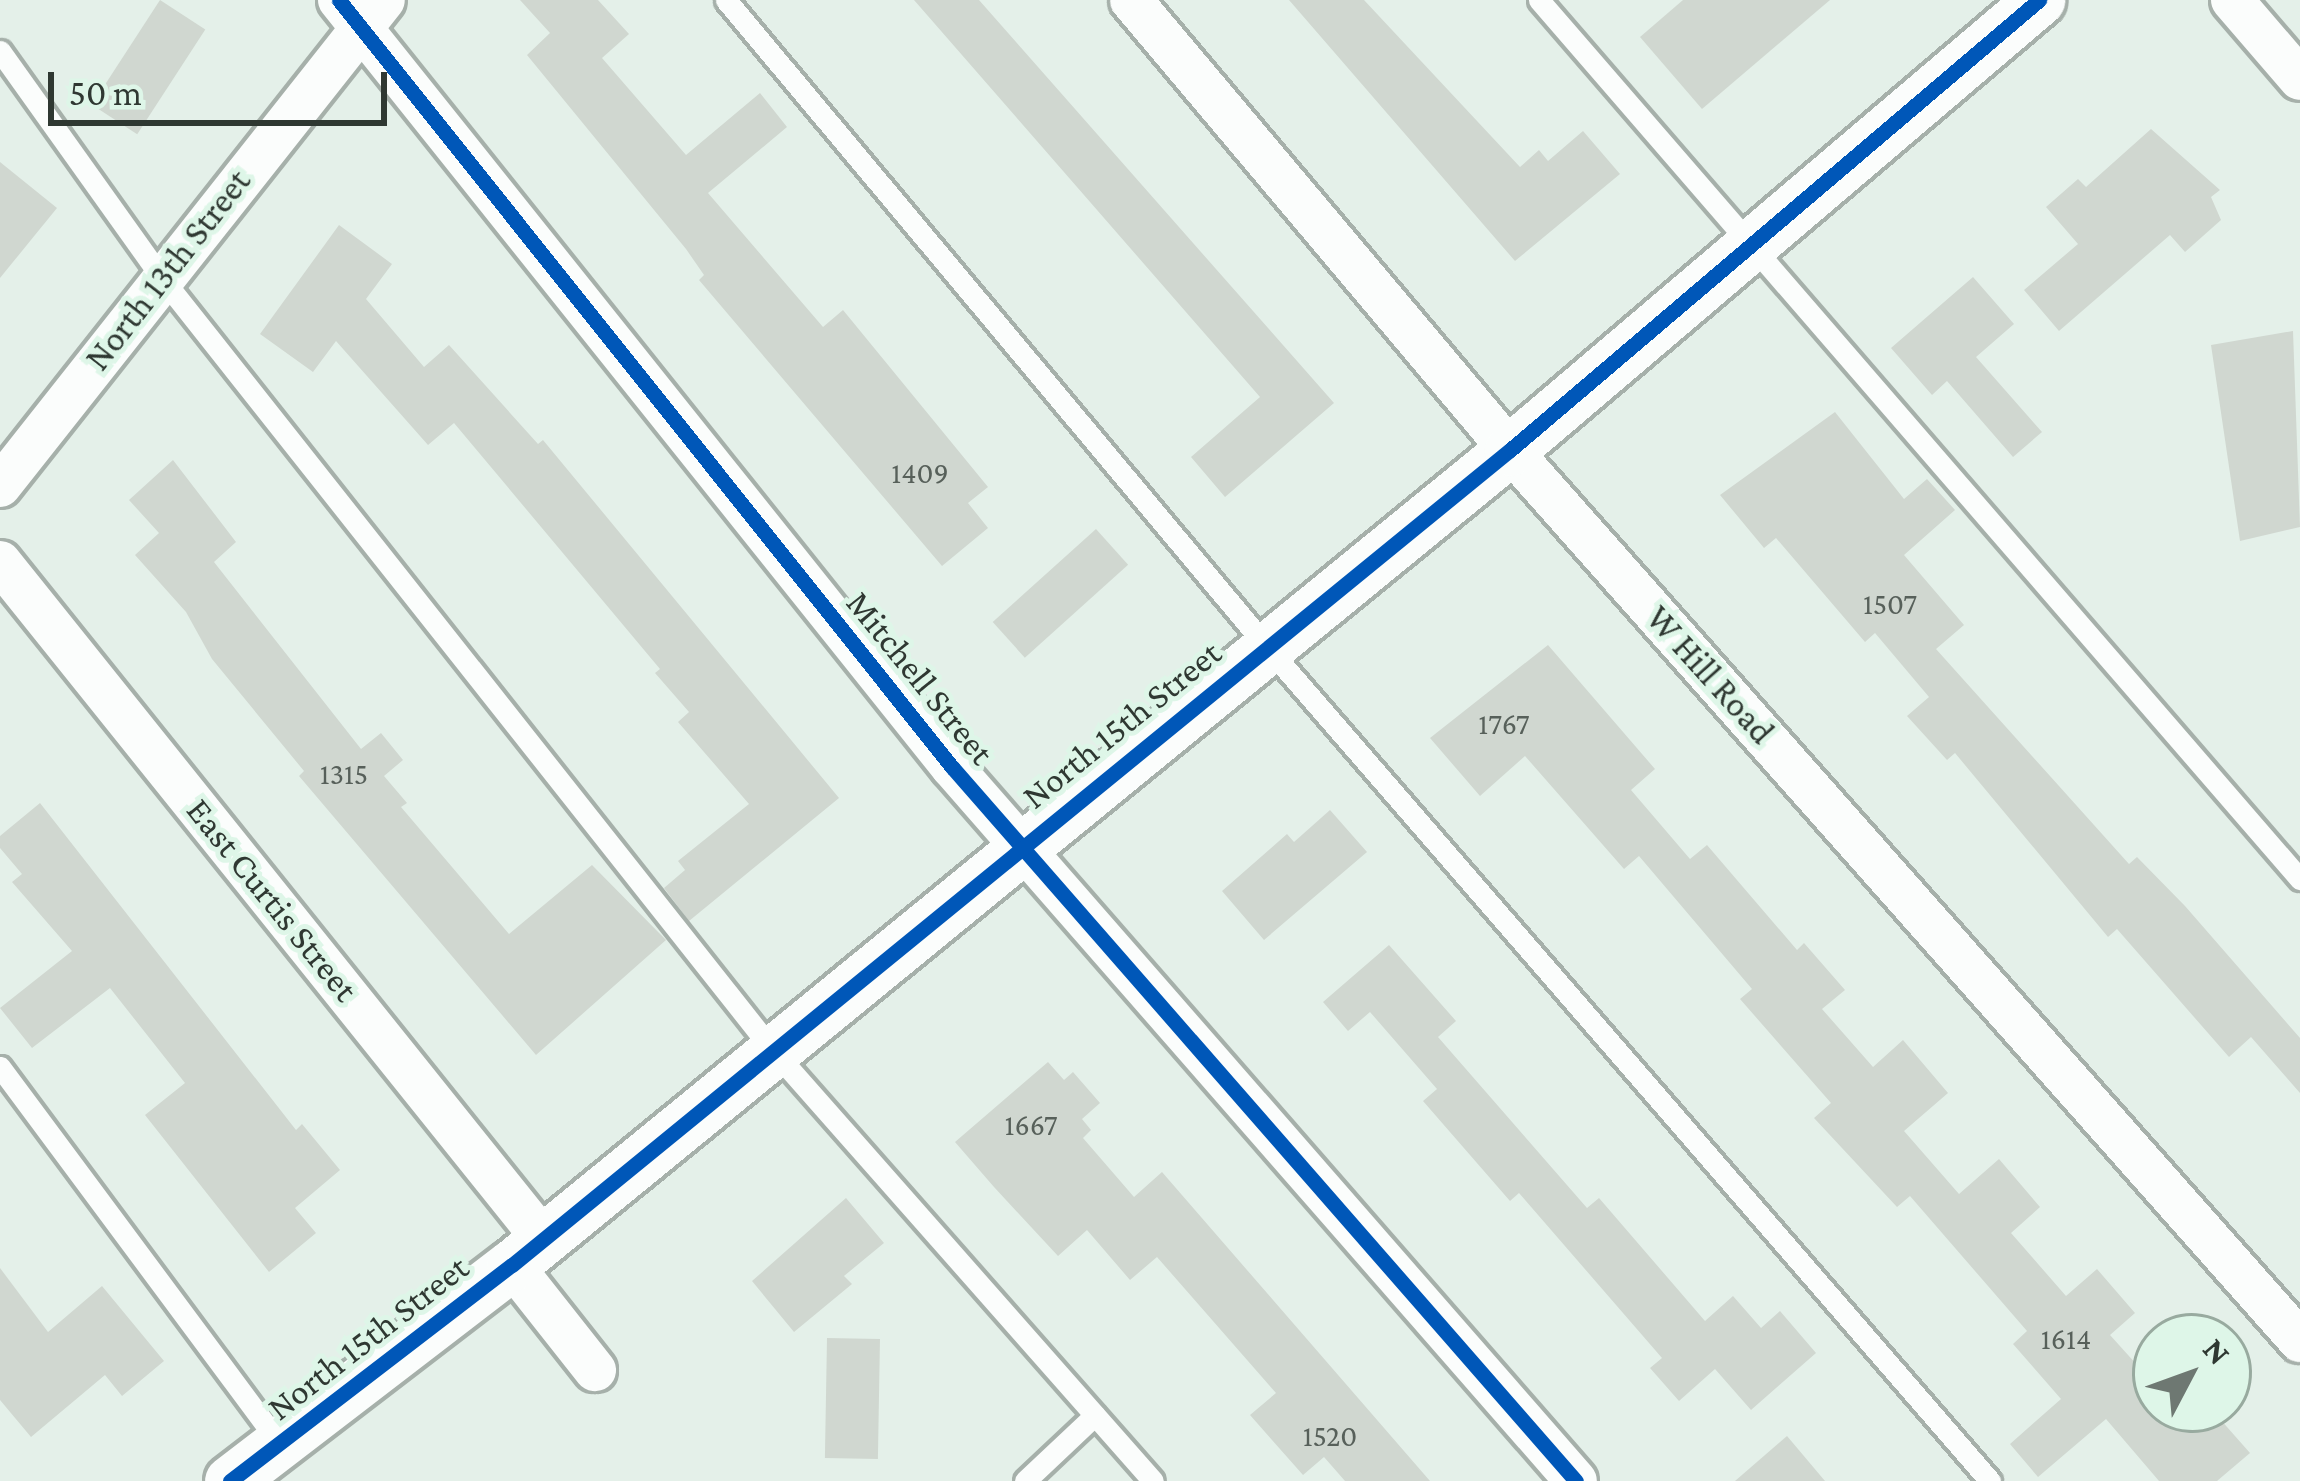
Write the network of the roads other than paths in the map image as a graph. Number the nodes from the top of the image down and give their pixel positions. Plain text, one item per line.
1 (726, 0) edge
2 (1131, 0) edge
3 (1539, 0) edge
4 (2039, 0) edge
5 (2232, 0) edge
6 (361, 10) edge
7 (0, 51) edge
8 (2300, 79) edge
9 (1753, 244) junction
10 (161, 277) junction
11 (1510, 451) junction
12 (0, 486) edge
13 (0, 562) edge
14 (1267, 647) junction
15 (1021, 846) junction
16 (2300, 879) edge
17 (771, 1048) junction
18 (0, 1067) edge
19 (527, 1252) junction
20 (2300, 1342) edge
21 (595, 1370) dead end
22 (1095, 1415) junction
23 (280, 1444) junction
24 (230, 1481) edge
25 (1025, 1481) edge
26 (1153, 1481) edge
27 (1576, 1481) edge
28 (1990, 1481) edge

1 - 14 lane
2 - 11 street, W Hill Road
3 - 9 lane
4 - 9 street, North 15th Street
5 - 8 street
6 - 10 street, North 13th Street
6 - 15 street, Mitchell Street
7 - 10 lane
9 - 11 street, North 15th Street
9 - 16 lane
10 - 12 street, North 13th Street
10 - 17 lane
11 - 14 street, North 15th Street
11 - 20 street, W Hill Road
13 - 19 street, East Curtis Street
14 - 15 street, North 15th Street
14 - 28 lane
15 - 17 street, North 15th Street
15 - 27 street, Mitchell Street
17 - 19 street, North 15th Street
17 - 22 lane
18 - 23 lane
19 - 21 street, North 15th Street
19 - 23 street, North 15th Street
22 - 25 lane
22 - 26 lane
23 - 24 street, North 15th Street

